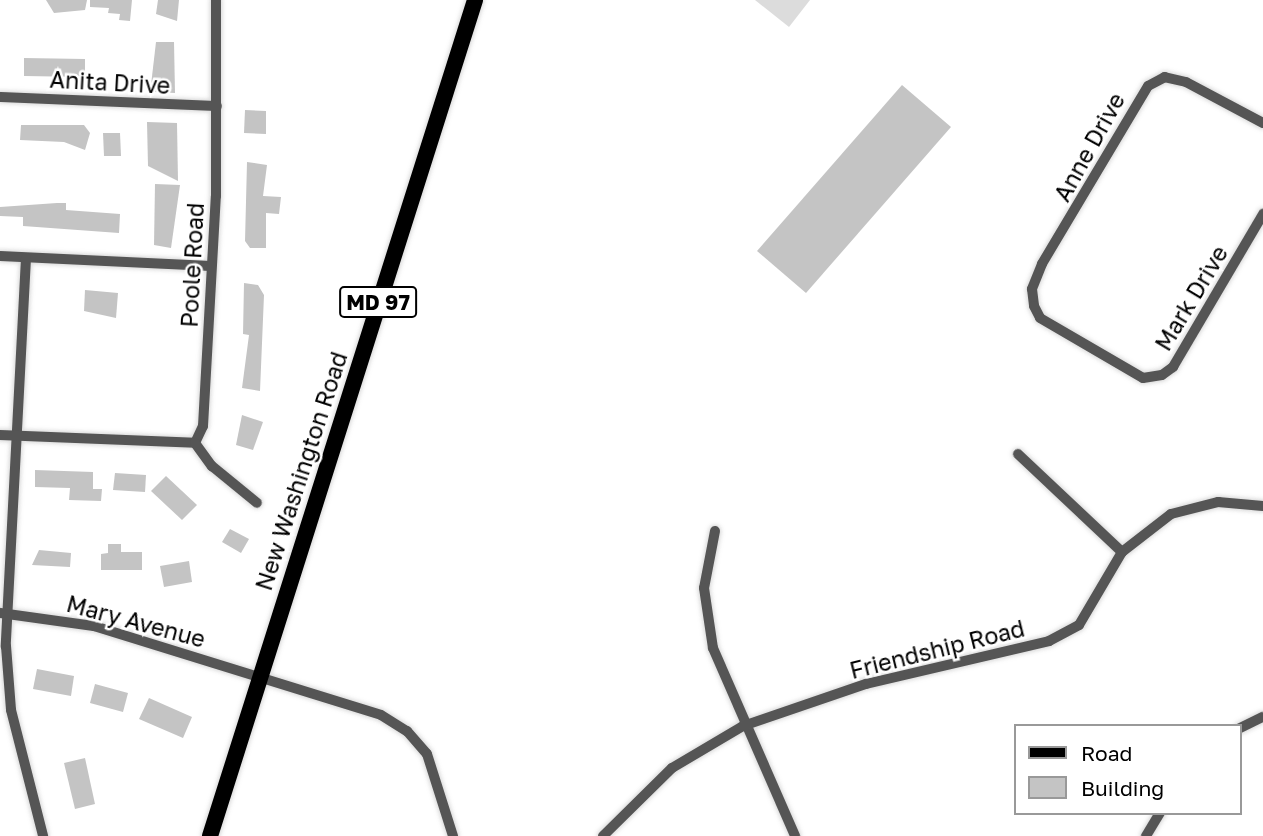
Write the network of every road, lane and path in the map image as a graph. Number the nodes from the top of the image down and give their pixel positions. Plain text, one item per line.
1 (216, 0) edge
2 (475, 0) edge
3 (0, 97) edge
4 (218, 106) junction
5 (1263, 123) edge
6 (1263, 214) edge
7 (1065, 229) joint
8 (0, 257) edge
9 (26, 258) junction
10 (211, 267) junction
11 (0, 435) edge
12 (17, 436) junction
13 (195, 443) junction
14 (1018, 454) dead end
15 (257, 503) dead end
16 (1263, 506) edge
17 (715, 531) dead end
18 (1122, 552) junction
19 (4, 613) edge
20 (260, 676) junction
21 (1263, 717) edge
22 (743, 726) junction
23 (1242, 727) edge
24 (1159, 815) edge
25 (43, 836) edge
26 (210, 836) edge
27 (453, 836) edge
28 (603, 836) edge
29 (795, 836) edge
30 (1146, 836) edge

1 - 4 street, Poole Road
2 - 20 main road, New Washington Road / MD 97
3 - 4 street, Anita Drive
4 - 10 street, Poole Road
5 - 7 street, Anne Drive
6 - 7 street, Mark Drive
8 - 9 street
9 - 10 street
9 - 12 street
10 - 13 street, Poole Road
11 - 12 street
12 - 13 street
12 - 19 street
13 - 15 street
14 - 18 street
16 - 18 street, Friendship Road
17 - 22 street
18 - 22 street, Friendship Road
19 - 20 street, Mary Avenue
19 - 25 street
20 - 26 main road, New Washington Road / MD 97
20 - 27 street
21 - 23 street
22 - 28 street, Friendship Road
22 - 29 street
24 - 30 street

